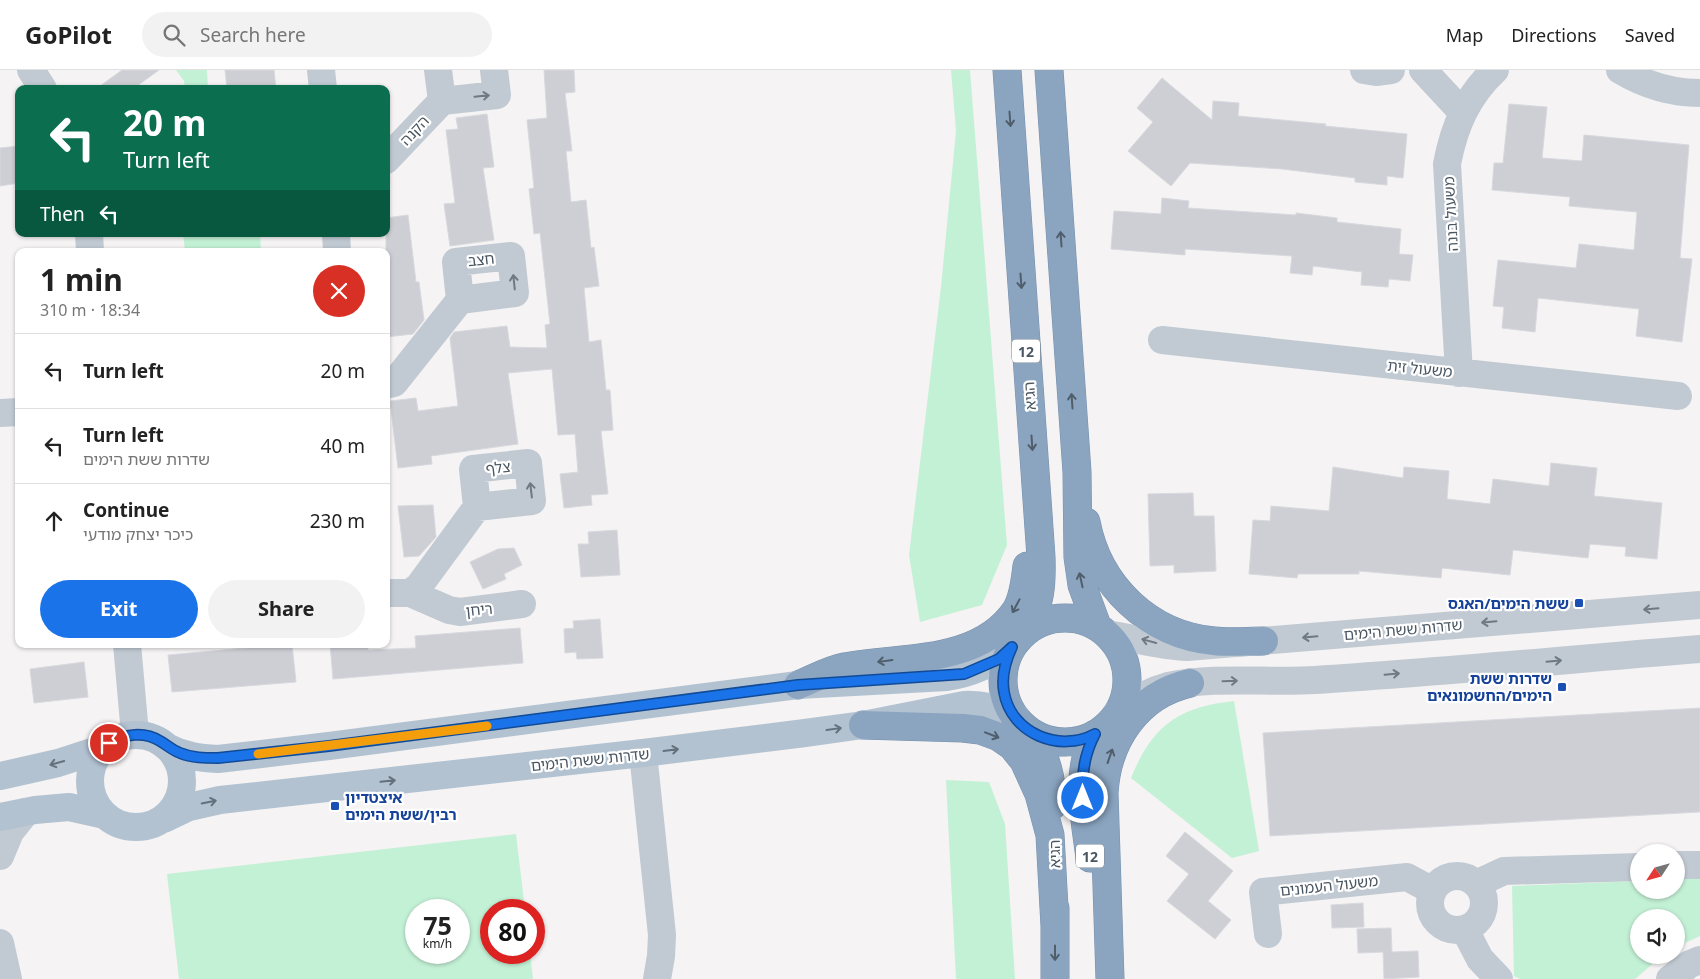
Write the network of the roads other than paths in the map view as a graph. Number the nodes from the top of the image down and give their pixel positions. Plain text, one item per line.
1 (31, 70) edge
2 (321, 70) edge
3 (438, 70) edge
4 (494, 70) edge
5 (1007, 70) edge
6 (1049, 70) edge
7 (1364, 70) edge
8 (1391, 70) edge
9 (1422, 70) edge
10 (1495, 70) edge
11 (1620, 70) edge
12 (40, 85) edge
13 (323, 85) edge
14 (1700, 94) edge
15 (442, 101) junction
16 (1463, 113) junction
17 (390, 156) edge
18 (460, 300) dead end
19 (1162, 340) dead end
20 (1459, 373) junction
21 (390, 384) edge
22 (1678, 396) dead end
23 (15, 412) edge
24 (0, 414) edge
25 (1034, 472) junction
26 (1076, 472) junction
27 (477, 507) dead end
28 (398, 593) edge
29 (522, 604) dead end
30 (1700, 606) edge
31 (1102, 630) junction
32 (1020, 638) junction
33 (1264, 640) junction
34 (126, 648) edge
35 (1700, 649) edge
36 (935, 666) junction
37 (1190, 683) junction
38 (798, 685) joint
39 (1118, 712) junction
40 (943, 719) junction
41 (863, 725) joint
42 (1024, 725) junction
43 (135, 734) junction
44 (1095, 734) junction
45 (167, 747) junction
46 (104, 748) junction
47 (643, 753) junction
48 (0, 776) edge
49 (13, 815) edge
50 (105, 815) junction
51 (164, 818) junction
52 (0, 856) edge
53 (1685, 865) edge
54 (1700, 865) edge
55 (1630, 867) edge
56 (1476, 884) junction
57 (1433, 891) junction
58 (1055, 926) junction
59 (1465, 930) junction
60 (1268, 934) dead end
61 (0, 943) edge
62 (1700, 960) edge
63 (8, 979) edge
64 (657, 979) edge
65 (1056, 979) edge
66 (1105, 979) edge
67 (1110, 979) edge
68 (1499, 979) edge
69 (1670, 979) edge

1 - 12 street
2 - 13 street
3 - 15 street
15 -> 4 street
5 -> 25 highway, הגיא / 12
26 -> 6 highway, 12
7 - 8 street
9 - 16 street
10 - 16 street, משעול בננה
11 - 14 street
15 - 17 street, הקנה
16 - 20 street, משעול בננה
18 - 21 street
19 - 20 street, משעול זית
20 - 22 street, משעול זית
23 - 24 street
25 - 32 highway, הגיא / 12
25 -> 36 highway
31 -> 26 highway, 12
26 - 33 highway
27 - 28 street
28 - 29 street, ריחן
30 -> 33 street, שדרות ששת הימים
31 - 32 highway
33 -> 31 street, שדרות ששת הימים
31 - 39 highway, 12
32 - 36 main road
32 - 42 highway, 12
34 - 43 street
37 -> 35 street
36 -> 38 highway
37 - 39 street
67 -> 37 highway
38 - 45 main road
39 - 44 highway, 12
40 - 41 highway
40 - 42 main road
40 -> 58 highway
47 -> 41 main road, שדרות ששת הימים
42 - 44 highway, 12
42 - 58 highway, הגיא / 12
43 - 45 main road
43 - 46 main road
44 - 66 highway, 12
45 - 51 main road
46 -> 48 main road
46 - 50 main road
51 -> 47 main road, שדרות ששת הימים
47 - 64 street
49 - 50 main road
49 - 52 street
50 - 51 main road
53 - 54 street
55 - 56 street
56 - 57 street
56 - 59 street
57 - 59 street
57 - 60 street, משעול העמונים
58 -> 65 highway, הגיא / 12
59 - 68 street
61 - 63 street
62 - 69 street

